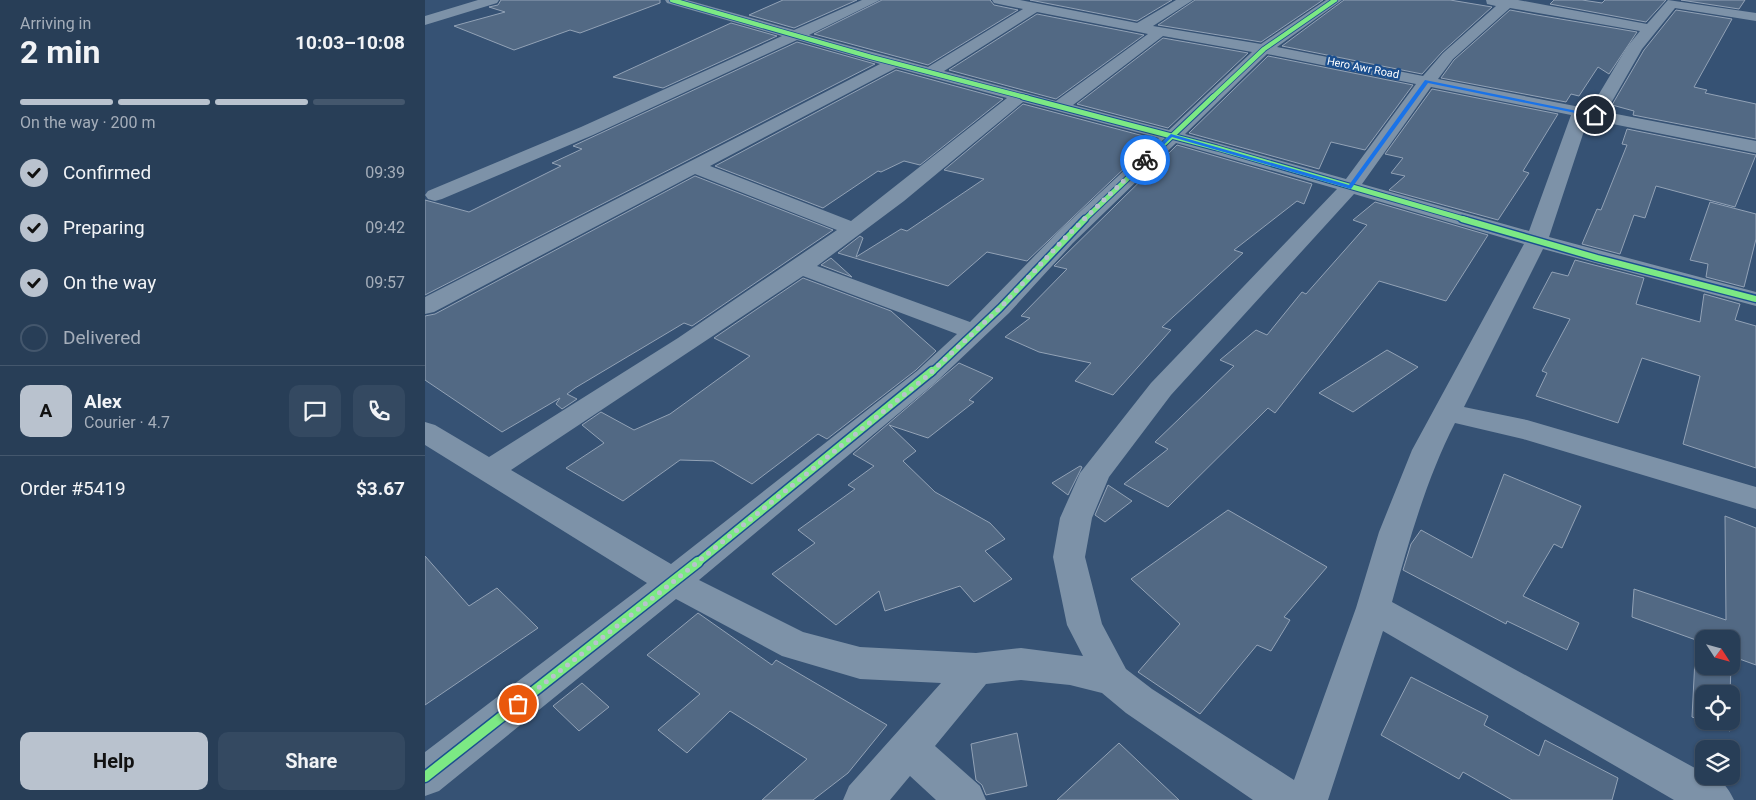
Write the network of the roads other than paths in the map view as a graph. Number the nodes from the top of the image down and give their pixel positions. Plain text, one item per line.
1 (492, 0) edge
2 (873, 0) edge
3 (999, 0) edge
4 (1186, 0) edge
5 (1335, 0) edge
6 (687, 1) edge
7 (1503, 1) edge
8 (1673, 2) edge
9 (1029, 4) edge
10 (1756, 17) edge
11 (425, 21) edge
12 (1139, 28) junction
13 (1651, 29) junction
14 (1161, 31) junction
15 (796, 35) junction
16 (1264, 49) junction
17 (894, 63) junction
18 (930, 72) junction
19 (1427, 81) junction
20 (1020, 96) junction
21 (1060, 106) junction
22 (1588, 114) junction
23 (1171, 135) junction
24 (1756, 147) edge
25 (694, 167) junction
26 (1351, 187) junction
27 (435, 195) dead end
28 (853, 229) junction
29 (1537, 240) junction
30 (800, 267) junction
31 (1756, 299) edge
32 (425, 307) edge
33 (974, 332) junction
34 (1446, 412) junction
35 (425, 432) edge
36 (490, 470) junction
37 (1756, 498) edge
38 (673, 582) junction
39 (1373, 608) junction
40 (976, 669) junction
41 (1113, 680) junction
42 (909, 748) junction
43 (425, 777) edge
44 (864, 800) edge
45 (965, 800) edge
46 (1287, 800) edge
47 (1307, 800) edge
48 (1713, 800) edge

1 - 11 street
2 - 15 street
3 - 9 street, Hero Awr Road
4 - 12 street
5 - 16 street
6 - 15 street
7 - 13 street
7 - 19 street
8 - 10 street
8 - 13 street
9 - 12 street, Hero Awr Road
9 - 18 street
12 - 14 street, Hero Awr Road
13 - 22 street
14 - 16 street, Hero Awr Road
14 - 21 street
15 - 17 street
15 - 27 street
16 - 19 street, Hero Awr Road
16 - 23 street
17 - 18 street
17 - 25 street
18 - 20 street
19 - 22 street, Hero Awr Road
19 - 26 street
20 - 21 street
20 - 28 street
21 - 23 street
22 - 24 street, Hero Awr Road
22 - 29 street
23 - 26 street
23 - 33 street
25 - 28 street
25 - 32 street
26 - 29 street
26 - 41 street
28 - 30 street
29 - 31 street
29 - 34 street
30 - 33 street
30 - 36 street
33 - 38 street
34 - 37 street
34 - 39 street
35 - 36 street
36 - 38 street
38 - 40 street
38 - 43 street
39 - 47 street
39 - 48 street
40 - 41 street
40 - 42 street
41 - 46 street
42 - 44 street
42 - 45 street

